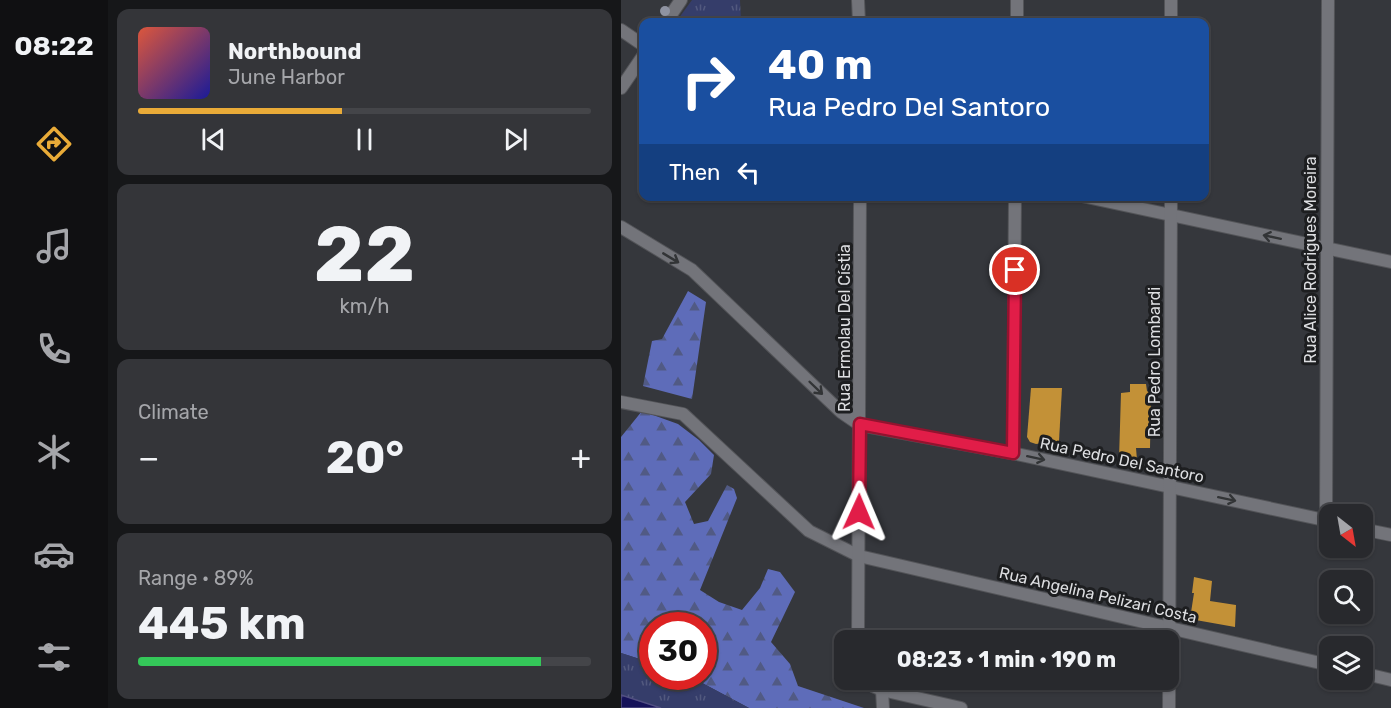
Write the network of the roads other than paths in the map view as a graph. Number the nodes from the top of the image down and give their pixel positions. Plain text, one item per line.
1 (681, 0) edge
2 (858, 0) edge
3 (1017, 0) edge
4 (1171, 0) edge
5 (1328, 0) edge
6 (669, 18) edge
7 (859, 18) edge
8 (1017, 18) edge
9 (1171, 18) edge
10 (621, 30) edge
11 (639, 42) edge
12 (639, 62) edge
13 (621, 88) edge
14 (860, 201) edge
15 (1015, 201) edge
16 (1104, 201) edge
17 (1171, 201) edge
18 (1170, 216) junction
19 (621, 227) edge
20 (1327, 249) junction
21 (1391, 262) edge
22 (621, 402) edge
23 (860, 424) junction
24 (1013, 453) junction
25 (1170, 487) junction
26 (1327, 504) edge
27 (1319, 519) edge
28 (1373, 531) edge
29 (1391, 535) edge
30 (859, 556) junction
31 (1170, 629) junction
32 (858, 630) edge
33 (1319, 663) edge
34 (1373, 676) edge
35 (1391, 680) edge
36 (882, 690) joint
37 (883, 708) edge
38 (961, 708) edge
39 (1169, 708) edge

1 - 6 street
2 - 7 street
3 - 8 street
4 - 9 street
5 - 20 street, Rua Alice Rodrigues Moreira
10 - 11 street
12 - 13 street
14 - 23 street, Rua Ermolau Del Cístia
15 - 24 street
16 - 18 street
17 - 18 street, Rua Pedro Lombardi
20 -> 18 street
18 - 25 street, Rua Pedro Lombardi
19 -> 23 street, Rua Pedro Del Santoro
20 - 21 street
20 - 26 street, Rua Alice Rodrigues Moreira
22 - 30 street, Rua Angelina Pelizari Costa
23 - 24 street, Rua Pedro Del Santoro
23 - 30 street, Rua Ermolau Del Cístia
24 -> 25 street, Rua Pedro Del Santoro
25 -> 27 street, Rua Pedro Del Santoro
25 - 31 street, Rua Pedro Lombardi
28 - 29 street
30 - 31 street, Rua Angelina Pelizari Costa
30 - 32 street, Rua Ermolau Del Cístia
31 - 33 street, Rua Angelina Pelizari Costa
31 - 39 street, Rua Pedro Lombardi
34 - 35 street
36 - 37 street
36 - 38 street

